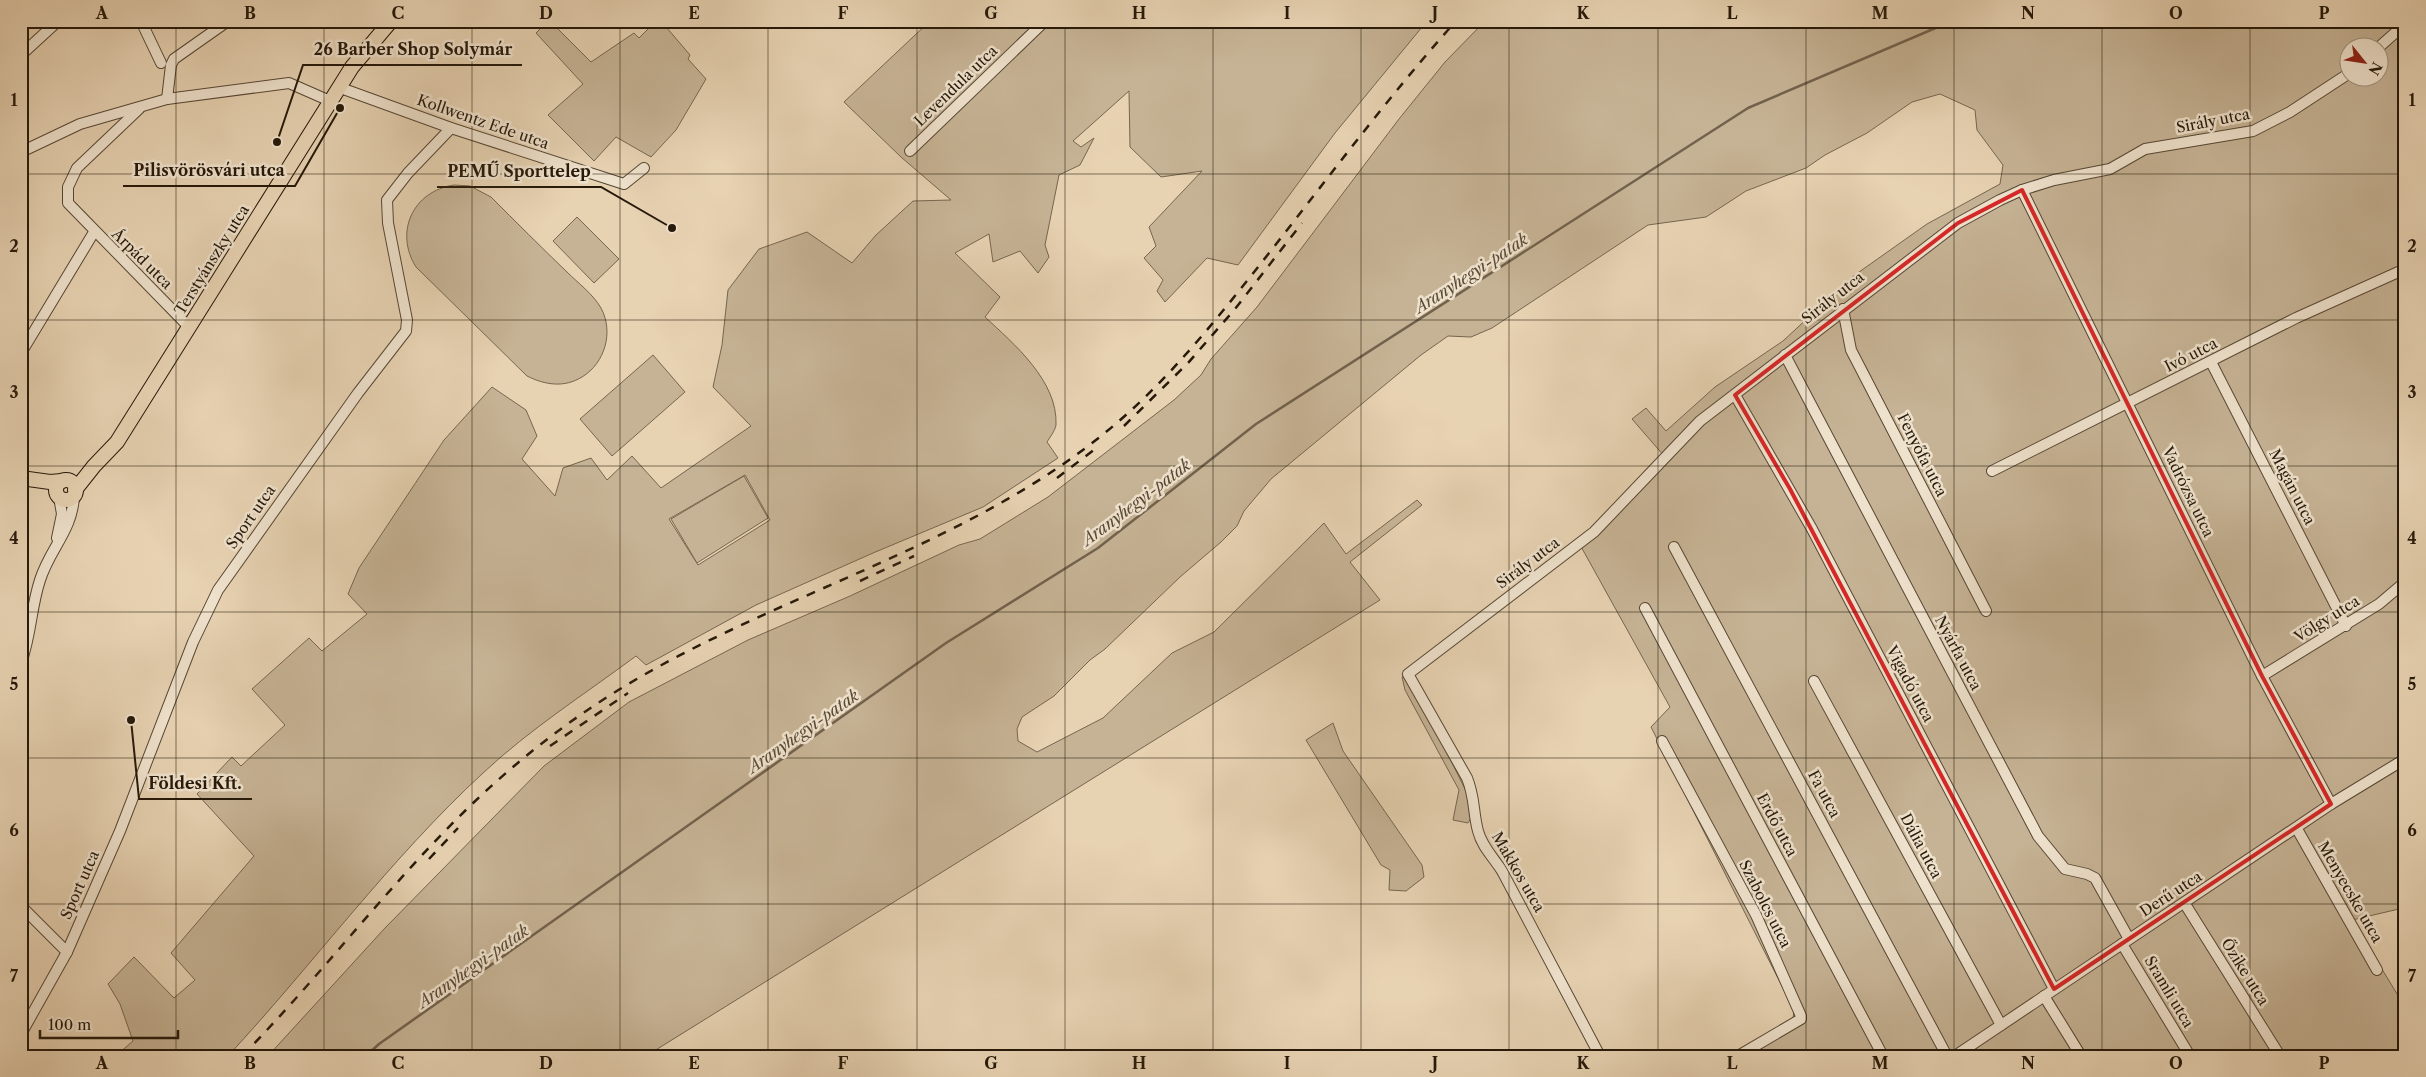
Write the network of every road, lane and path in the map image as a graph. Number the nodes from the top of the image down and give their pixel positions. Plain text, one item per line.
1 (58, 21) edge
2 (140, 21) edge
3 (228, 21) edge
4 (391, 21) edge
5 (1045, 21) edge
6 (2405, 24) edge
7 (2388, 39) edge
8 (21, 55) edge
9 (161, 63) dead end
10 (2338, 81) edge
11 (338, 87) junction
12 (167, 99) junction
13 (330, 101) junction
14 (140, 108) junction
15 (451, 128) junction
16 (910, 151) dead end
17 (21, 152) edge
18 (644, 168) dead end
19 (2022, 190) junction
20 (94, 232) junction
21 (2405, 269) edge
22 (1843, 309) junction
23 (190, 328) junction
24 (21, 353) edge
25 (1785, 355) junction
26 (2211, 362) junction
27 (1735, 395) junction
28 (2128, 403) junction
29 (1992, 471) dead end
30 (26, 479) edge
31 (66, 489) junction
32 (1674, 547) dead end
33 (51, 553) junction
34 (2405, 582) edge
35 (1645, 608) dead end
36 (1986, 611) dead end
37 (2346, 626) junction
38 (21, 663) edge
39 (1408, 674) joint
40 (2262, 676) junction
41 (1814, 680) dead end
42 (1662, 741) dead end
43 (2405, 759) edge
44 (2331, 804) junction
45 (2297, 829) junction
46 (2185, 904) junction
47 (21, 906) edge
48 (2126, 942) junction
49 (67, 952) junction
50 (2377, 970) dead end
51 (2054, 989) junction
52 (2044, 996) junction
53 (2001, 1025) junction
54 (21, 1034) edge
55 (1960, 1054) edge
56 (1600, 1056) edge
57 (1738, 1056) edge
58 (1883, 1056) edge
59 (1946, 1056) edge
60 (2081, 1056) edge
61 (2190, 1056) edge
62 (2280, 1056) edge

1 - 8 street
2 - 9 street
3 - 12 street
4 - 11 main road, Terstyánszky utca
5 - 16 street, Levendula utca
6 - 7 street
10 - 19 street, Sirály utca
11 - 13 main road, Terstyánszky utca
11 - 15 street, Kollwentz Ede utca
12 - 13 street
12 - 14 street
13 - 23 main road, Terstyánszky utca
14 - 17 street
14 - 20 street, Árpád utca
15 - 18 street, Kollwentz Ede utca
15 - 49 street, Sport utca
19 - 22 street, Sirály utca
19 - 28 street, Vadrózsa utca
20 - 23 street, Árpád utca
20 - 24 street, Árpád utca
21 - 26 street, Ivó utca
22 - 25 street, Sirály utca
22 - 36 street, Fenyőfa utca
23 - 31 main road, Terstyánszky utca
25 - 27 street, Sirály utca
25 - 48 street, Nyárfa utca
26 - 28 street, Ivó utca
26 - 37 street, Magán utca
27 - 39 street, Sirály utca
27 - 51 street, Vigadó utca
28 - 29 street, Ivó utca
28 - 40 street, Vadrózsa utca
30 - 31 main road
31 - 33 street
31 - 33 street
32 - 59 street, Fa utca
33 - 38 street
34 - 37 street, Völgy utca
35 - 58 street, Erdő utca
37 - 40 street, Völgy utca
39 - 56 street, Makkos utca
40 - 44 street, Vadrózsa utca
41 - 53 street, Dália utca
42 - 57 street, Szabolcs utca
43 - 44 street, Derű utca
44 - 45 street, Derű utca
45 - 46 street, Derű utca
45 - 50 street, Menyecske utca
46 - 48 street, Derű utca
46 - 62 street, Őzike utca
47 - 49 street, Sport utca
48 - 51 street, Derű utca
48 - 61 street, Sramli utca
49 - 54 street, Sport utca
51 - 52 street, Derű utca
52 - 53 street, Derű utca
52 - 60 street
53 - 55 street, Derű utca

